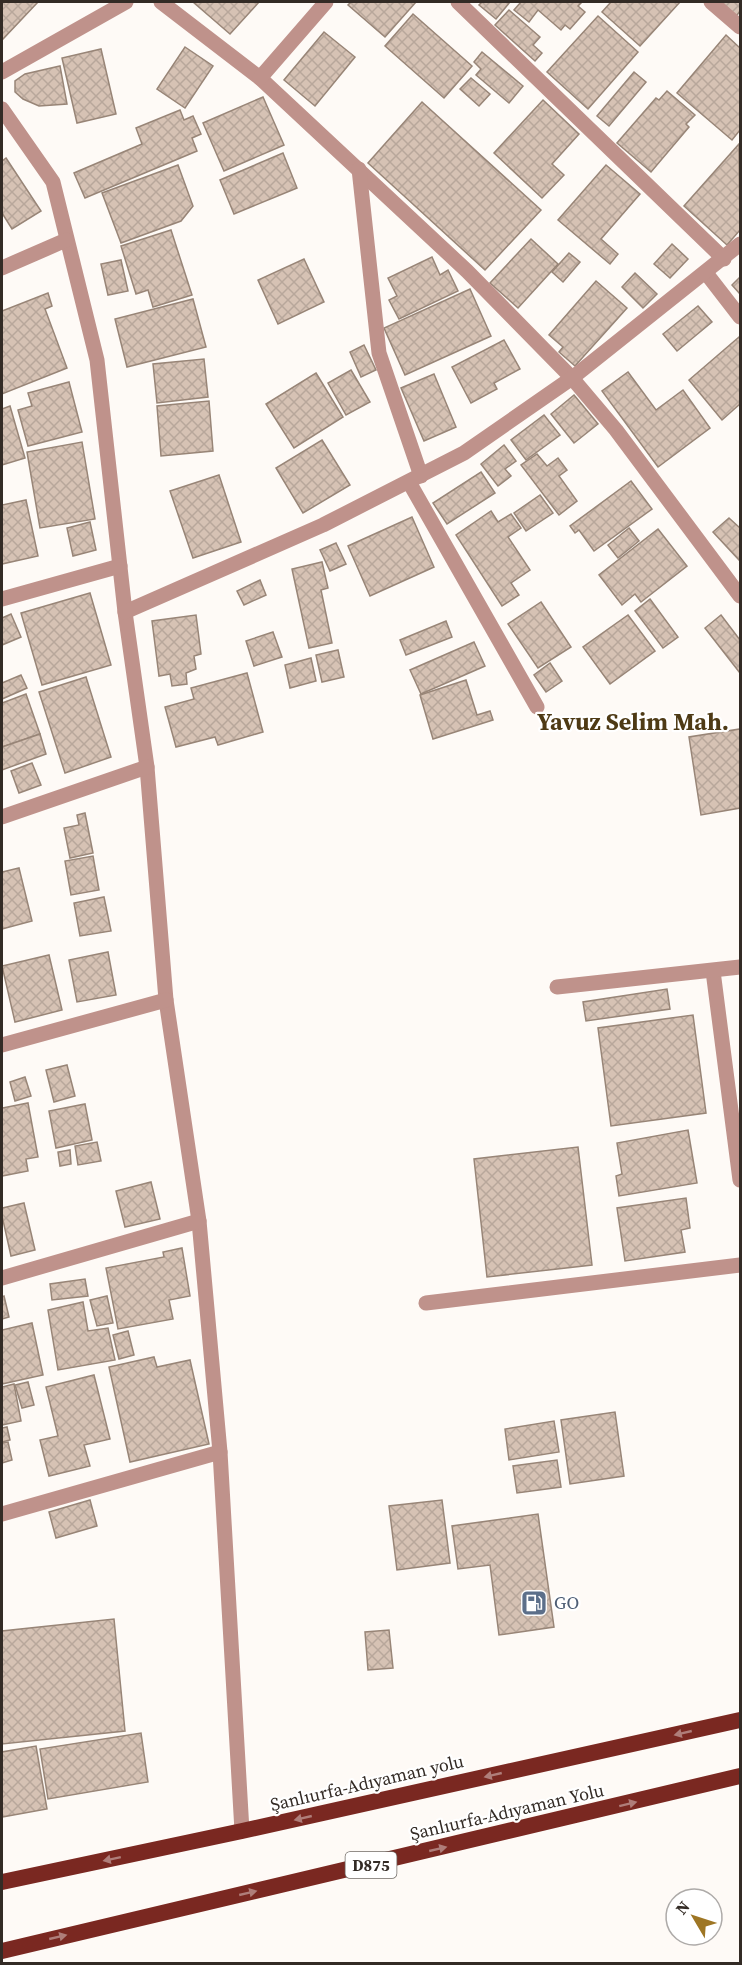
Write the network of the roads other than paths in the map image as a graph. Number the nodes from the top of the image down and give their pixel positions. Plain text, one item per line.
1 (126, 2) edge
2 (161, 2) edge
3 (326, 2) edge
4 (458, 2) edge
5 (711, 2) edge
6 (741, 27) edge
7 (2, 72) edge
8 (260, 78) junction
9 (2, 109) edge
10 (359, 170) junction
11 (66, 240) junction
12 (741, 244) edge
13 (724, 259) junction
14 (2, 268) edge
15 (706, 273) junction
16 (741, 317) edge
17 (572, 378) junction
18 (415, 479) junction
19 (120, 566) junction
20 (741, 596) edge
21 (2, 599) edge
22 (125, 612) junction
23 (537, 707) dead end
24 (147, 767) junction
25 (2, 817) edge
26 (741, 967) edge
27 (713, 971) junction
28 (557, 987) dead end
29 (166, 1000) junction
30 (2, 1045) edge
31 (741, 1180) edge
32 (199, 1221) junction
33 (741, 1265) edge
34 (2, 1278) edge
35 (426, 1303) dead end
36 (220, 1452) junction
37 (2, 1514) edge
38 (741, 1720) edge
39 (741, 1776) edge
40 (242, 1831) junction
41 (2, 1882) edge
42 (2, 1951) edge

1 - 7 street
2 - 8 street
3 - 8 street
4 - 13 street
5 - 6 street
8 - 10 street
9 - 11 street
10 - 17 street
10 - 18 street
11 - 14 street
11 - 19 street
12 - 13 street
13 - 15 street
15 - 16 street
15 - 17 street
17 - 18 street
17 - 20 street
18 - 22 street
18 - 23 street
19 - 21 street
19 - 22 street
22 - 24 street
24 - 25 street
24 - 29 street
26 - 27 street
27 - 28 street
27 - 31 street
29 - 30 street
29 - 32 street
32 - 34 street
32 - 36 street
33 - 35 street
36 - 37 street
36 - 40 street
38 -> 40 highway, Şanlıurfa-Adıyaman yolu
42 -> 39 highway, Şanlıurfa-Adıyaman Yolu / D875
40 -> 41 highway, Şanlıurfa-Adıyaman yolu

